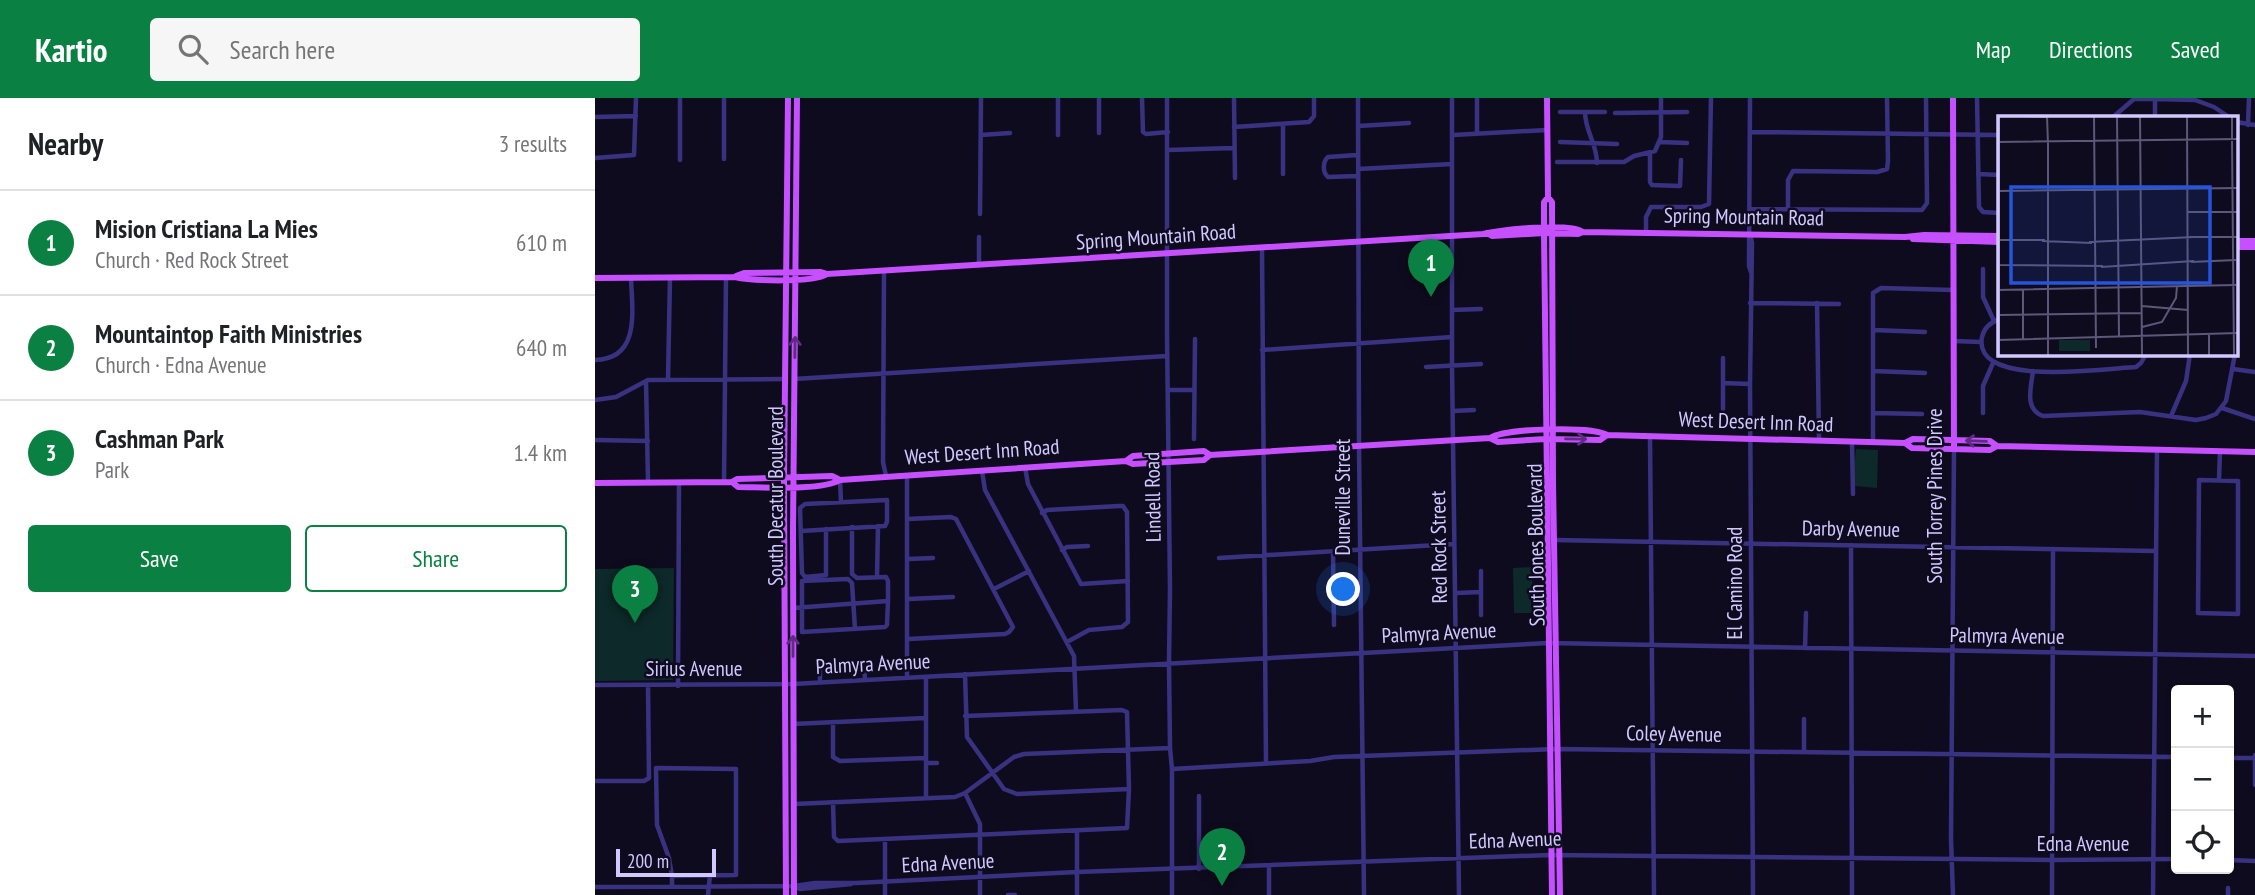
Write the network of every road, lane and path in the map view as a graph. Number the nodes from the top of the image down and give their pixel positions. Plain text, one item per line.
1 (636, 98) edge
2 (680, 98) edge
3 (723, 98) edge
4 (788, 98) edge
5 (797, 98) edge
6 (981, 98) edge
7 (1058, 98) edge
8 (1099, 98) edge
9 (1142, 98) edge
10 (1167, 98) edge
11 (1234, 98) edge
12 (1314, 98) edge
13 (1358, 98) edge
14 (1453, 98) edge
15 (1477, 98) edge
16 (1547, 98) edge
17 (1661, 98) edge
18 (1711, 98) edge
19 (1750, 98) edge
20 (1887, 98) edge
21 (1927, 98) edge
22 (1952, 98) edge
23 (1977, 98) edge
24 (2174, 98) edge
25 (2249, 98) edge
26 (2134, 99) edge
27 (2155, 99) edge
28 (1687, 111) dead end
29 (1560, 112) dead end
30 (1585, 112) junction
31 (1605, 112) dead end
32 (1661, 112) junction
33 (1615, 113) dead end
34 (788, 114) junction
35 (636, 116) junction
36 (2113, 116) edge
37 (2227, 116) edge
38 (595, 117) edge
39 (1409, 122) dead end
40 (1283, 124) junction
41 (2252, 125) edge
42 (1358, 126) junction
43 (1234, 127) junction
44 (1547, 130) junction
45 (1010, 132) dead end
46 (1168, 132) junction
47 (1750, 132) junction
48 (1099, 133) dead end
49 (1477, 134) junction
50 (1888, 134) junction
51 (1927, 134) junction
52 (1953, 134) junction
53 (981, 135) junction
54 (1058, 135) dead end
55 (1453, 135) junction
56 (1977, 135) junction
57 (1998, 135) edge
58 (1560, 142) dead end
59 (1660, 142) junction
60 (1594, 143) junction
61 (1687, 143) dead end
62 (1617, 144) dead end
63 (797, 146) junction
64 (1234, 148) junction
65 (1168, 150) junction
66 (1650, 154) junction
67 (1357, 155) junction
68 (787, 157) junction
69 (595, 158) edge
70 (724, 159) dead end
71 (680, 160) dead end
72 (1681, 160) dead end
73 (1547, 162) junction
74 (1597, 163) junction
75 (1452, 164) junction
76 (1357, 172) junction
77 (796, 173) junction
78 (1283, 174) dead end
79 (1978, 174) junction
80 (1998, 174) edge
81 (1235, 178) dead end
82 (787, 182) junction
83 (1750, 209) junction
84 (1788, 209) junction
85 (1998, 213) edge
86 (796, 214) junction
87 (980, 214) dead end
88 (1548, 231) junction
89 (1646, 233) junction
90 (1750, 234) junction
91 (1453, 236) junction
92 (1998, 236) edge
93 (979, 237) dead end
94 (1953, 238) junction
95 (1358, 242) junction
96 (1998, 242) edge
97 (1262, 248) junction
98 (1168, 254) junction
99 (979, 265) junction
100 (1983, 270) dead end
101 (884, 271) junction
102 (787, 276) junction
103 (796, 276) junction
104 (670, 277) junction
105 (726, 277) junction
106 (595, 278) edge
107 (631, 278) junction
108 (1953, 290) junction
109 (1751, 303) junction
110 (1817, 303) junction
111 (1839, 304) dead end
112 (1481, 309) dead end
113 (1452, 310) junction
114 (1997, 320) edge
115 (1873, 330) junction
116 (1925, 332) dead end
117 (1452, 337) junction
118 (1195, 339) dead end
119 (1953, 341) junction
120 (1981, 342) junction
121 (1359, 344) junction
122 (1262, 350) junction
123 (2145, 355) edge
124 (2190, 355) edge
125 (2235, 355) edge
126 (1168, 356) junction
127 (1723, 359) dead end
128 (595, 360) edge
129 (1993, 363) junction
130 (1481, 364) dead end
131 (1452, 366) junction
132 (1426, 368) dead end
133 (2233, 369) junction
134 (1873, 371) junction
135 (2033, 371) junction
136 (2255, 372) edge
137 (1925, 373) dead end
138 (884, 374) junction
139 (724, 379) junction
140 (785, 379) junction
141 (794, 379) junction
142 (668, 380) junction
143 (646, 381) junction
144 (1723, 383) junction
145 (1750, 384) junction
146 (1167, 390) junction
147 (1194, 390) junction
148 (595, 400) edge
149 (2222, 408) junction
150 (1723, 409) dead end
151 (1474, 410) dead end
152 (1453, 411) junction
153 (1873, 413) junction
154 (1983, 413) dead end
155 (1922, 414) dead end
156 (2171, 416) junction
157 (2255, 419) edge
158 (1548, 430) junction
159 (1607, 435) junction
160 (1650, 437) junction
161 (1489, 438) junction
162 (1194, 439) dead end
163 (1549, 439) junction
164 (1751, 439) junction
165 (595, 440) edge
166 (1453, 440) junction
167 (1954, 440) junction
168 (648, 441) junction
169 (1819, 441) junction
170 (1852, 442) junction
171 (1873, 442) junction
172 (1905, 443) junction
173 (1359, 446) junction
174 (1997, 446) junction
175 (1954, 449) junction
176 (2157, 449) junction
177 (2220, 451) junction
178 (1263, 452) junction
179 (2255, 452) edge
180 (1168, 454) junction
181 (1210, 455) junction
182 (1126, 461) junction
183 (1169, 462) junction
184 (1025, 467) junction
185 (981, 470) junction
186 (907, 474) junction
187 (881, 477) junction
188 (784, 479) junction
189 (840, 480) junction
190 (2219, 480) junction
191 (648, 482) junction
192 (679, 482) junction
193 (724, 482) junction
194 (732, 482) junction
195 (595, 483) edge
196 (793, 483) junction
197 (784, 487) junction
198 (1853, 494) dead end
199 (841, 502) junction
200 (1042, 513) junction
201 (907, 519) junction
202 (879, 526) junction
203 (852, 527) junction
204 (826, 529) junction
205 (800, 531) junction
206 (1550, 540) junction
207 (1650, 541) junction
208 (1751, 543) junction
209 (784, 544) junction
210 (1454, 544) junction
211 (1851, 545) junction
212 (1088, 546) dead end
213 (1952, 547) junction
214 (1359, 549) junction
215 (2053, 549) junction
216 (1062, 550) junction
217 (1333, 551) junction
218 (2155, 551) junction
219 (1264, 556) junction
220 (933, 558) dead end
221 (1219, 558) dead end
222 (908, 559) junction
223 (1028, 571) junction
224 (1481, 571) dead end
225 (793, 575) junction
226 (877, 577) junction
227 (1128, 581) junction
228 (785, 585) junction
229 (994, 589) junction
230 (1481, 592) junction
231 (1456, 593) junction
232 (953, 597) dead end
233 (793, 598) junction
234 (908, 599) junction
235 (888, 601) junction
236 (853, 603) junction
237 (803, 605) junction
238 (793, 608) junction
239 (1806, 612) dead end
240 (1481, 615) dead end
241 (1334, 625) dead end
242 (855, 629) junction
243 (908, 639) junction
244 (1067, 642) junction
245 (1552, 644) junction
246 (1651, 645) junction
247 (1751, 647) junction
248 (1457, 648) junction
249 (1805, 648) junction
250 (1851, 649) junction
251 (1952, 650) junction
252 (2052, 653) junction
253 (1361, 654) junction
254 (2155, 655) junction
255 (2255, 656) edge
256 (1266, 659) junction
257 (1169, 663) junction
258 (864, 664) dead end
259 (820, 667) dead end
260 (1076, 668) junction
261 (965, 674) junction
262 (926, 677) junction
263 (907, 678) junction
264 (865, 680) junction
265 (820, 682) junction
266 (785, 684) junction
267 (793, 684) junction
268 (595, 685) edge
269 (648, 685) junction
270 (678, 686) junction
271 (1076, 712) junction
272 (965, 716) junction
273 (926, 718) junction
274 (1804, 719) dead end
275 (833, 722) junction
276 (793, 724) junction
277 (1170, 748) junction
278 (1129, 749) junction
279 (1554, 749) junction
280 (1653, 750) junction
281 (1752, 751) junction
282 (1804, 752) junction
283 (1852, 752) junction
284 (1457, 753) junction
285 (1952, 754) junction
286 (2052, 755) junction
287 (1363, 756) junction
288 (2154, 757) junction
289 (2171, 757) edge
290 (2255, 757) edge
291 (2234, 758) edge
292 (926, 760) junction
293 (936, 763) dead end
294 (1266, 763) junction
295 (1172, 769) junction
296 (992, 774) junction
297 (786, 779) junction
298 (595, 781) edge
299 (2255, 785) edge
300 (1129, 789) junction
301 (965, 793) junction
302 (1199, 796) dead end
303 (926, 798) junction
304 (833, 802) junction
305 (794, 804) junction
306 (1077, 832) junction
307 (981, 835) junction
308 (885, 840) junction
309 (1556, 855) junction
310 (1653, 855) junction
311 (1752, 856) junction
312 (1852, 856) junction
313 (1458, 858) junction
314 (1952, 858) junction
315 (2153, 859) junction
316 (2171, 859) edge
317 (2052, 860) junction
318 (2234, 860) edge
319 (2255, 861) edge
320 (1364, 862) junction
321 (1269, 866) junction
322 (1199, 869) junction
323 (1173, 870) junction
324 (1077, 872) junction
325 (708, 875) junction
326 (672, 876) junction
327 (980, 877) junction
328 (885, 882) junction
329 (708, 886) junction
330 (790, 886) junction
331 (595, 887) edge
332 (670, 887) junction
333 (2228, 888) dead end
334 (669, 895) edge
335 (708, 895) edge
336 (786, 895) edge
337 (794, 895) edge
338 (885, 895) edge
339 (981, 895) edge
340 (1008, 895) edge
341 (1015, 895) edge
342 (1077, 895) edge
343 (1172, 895) edge
344 (1269, 895) edge
345 (1364, 895) edge
346 (1459, 895) edge
347 (1552, 895) edge
348 (1560, 895) edge
349 (1654, 895) edge
350 (1753, 895) edge
351 (1852, 895) edge
352 (1953, 895) edge
353 (2052, 895) edge
354 (2153, 895) edge
355 (2228, 895) edge

1 - 35 street
2 - 71 street
3 - 70 street
4 - 34 main road, South Decatur Boulevard
5 - 63 main road, South Decatur Boulevard
6 - 53 street
7 - 54 street
8 - 48 street
9 - 46 street
10 - 46 street, Lindell Road
11 - 43 street
12 - 40 street
13 - 42 street, Duneville Street
14 - 55 street, Red Rock Street
15 - 49 street
16 - 44 main road, South Jones Boulevard
17 - 32 street
18 - 89 street
19 - 47 street, El Camino Road
20 - 50 street
21 - 51 street
22 - 52 main road, South Torrey Pines Drive
23 - 56 street
24 - 27 street
24 - 37 street
25 - 41 street
26 - 27 street
26 - 36 street
28 - 32 street
29 - 30 street
30 - 31 street
30 - 60 street
32 - 33 street
32 - 59 street
34 - 63 main road
34 - 68 main road, South Decatur Boulevard
35 - 38 street
35 - 69 street
39 - 42 street
40 - 43 street
40 - 78 street
42 - 67 street, Duneville Street
43 - 64 street
44 - 49 street
44 - 73 main road, South Jones Boulevard
45 - 53 street
46 - 65 street, Lindell Road
47 - 50 street
47 - 83 street, El Camino Road
49 - 55 street
50 - 51 street
50 - 84 street
51 - 52 street
51 - 84 street
52 - 56 street
52 - 94 main road, South Torrey Pines Drive
53 - 87 street
55 - 75 street, Red Rock Street
56 - 57 street
56 - 79 street
58 - 60 street
59 - 61 street
59 - 66 street
60 - 62 street
60 - 74 street
63 - 77 main road, South Decatur Boulevard
64 - 65 street
64 - 81 street
65 - 98 street, Lindell Road
66 - 72 street
66 - 74 street
67 - 76 street, Duneville Street
67 - 76 street
68 - 77 main road
68 - 82 main road, South Decatur Boulevard
73 - 74 street
73 - 88 main road, South Jones Boulevard
75 - 76 street
75 - 91 street, Red Rock Street
76 - 95 street, Duneville Street
77 - 86 main road, South Decatur Boulevard
79 - 80 street
79 - 85 street
82 - 86 main road
82 - 102 main road, South Decatur Boulevard
83 - 84 street
83 - 90 street, El Camino Road
86 - 103 main road, South Decatur Boulevard
88 - 89 main road, Spring Mountain Road
88 - 91 main road, Spring Mountain Road
88 - 158 main road, South Jones Boulevard
89 - 90 main road, Spring Mountain Road
90 - 94 main road, Spring Mountain Road
90 - 109 street, El Camino Road
91 - 95 main road, Spring Mountain Road
91 - 113 street, Red Rock Street
92 - 94 main road, Spring Mountain Road
93 - 99 street
94 - 96 main road, Spring Mountain Road
94 - 108 main road, South Torrey Pines Drive
95 - 97 main road, Spring Mountain Road
95 - 121 street, Duneville Street
97 - 98 main road, Spring Mountain Road
97 - 122 street
98 - 99 main road, Spring Mountain Road
98 - 126 street, Lindell Road
99 - 101 main road, Spring Mountain Road
100 - 114 street
101 - 103 main road, Spring Mountain Road
101 - 138 street
102 - 103 main road, Spring Mountain Road
102 - 105 main road, Spring Mountain Road
102 - 140 main road, South Decatur Boulevard
141 -> 103 main road, South Decatur Boulevard
104 - 105 main road, Spring Mountain Road
104 - 107 main road, Spring Mountain Road
104 - 142 street
105 - 139 street
106 - 107 main road, Spring Mountain Road
107 - 128 street
108 - 115 street
108 - 119 main road, South Torrey Pines Drive
109 - 110 street
109 - 145 street, El Camino Road
110 - 111 street
110 - 169 street
112 - 113 street
113 - 117 street, Red Rock Street
114 - 120 street
115 - 116 street
115 - 134 street
117 - 121 street
117 - 131 street, Red Rock Street
118 - 147 street
119 - 120 street
119 - 167 main road, South Torrey Pines Drive
120 - 129 street
121 - 122 street
121 - 173 street, Duneville Street
122 - 178 street
123 - 135 street
124 - 156 street
125 - 133 street
126 - 138 street
126 - 146 street, Lindell Road
127 - 144 street
129 - 135 street
129 - 154 street
130 - 131 street
131 - 132 street
131 - 152 street, Red Rock Street
133 - 136 street
133 - 149 street
134 - 137 street
134 - 153 street
135 - 156 street
138 - 141 street
138 - 187 street
139 - 140 street
139 - 142 street
139 - 193 street
140 - 188 main road, South Decatur Boulevard
141 - 196 main road, South Decatur Boulevard
142 - 143 street
143 - 148 street
143 - 168 street
144 - 145 street
144 - 150 street
145 - 164 street, El Camino Road
146 - 147 street
146 - 180 street, Lindell Road
147 - 162 street
149 - 156 street
149 - 157 street
151 - 152 street
152 - 166 street, Red Rock Street
153 - 155 street
153 - 171 street
158 - 159 main road, West Desert Inn Road
158 - 161 main road, West Desert Inn Road
158 - 163 main road, South Jones Boulevard
159 - 160 main road, West Desert Inn Road
163 -> 159 main road, West Desert Inn Road
160 - 164 main road, West Desert Inn Road
160 - 207 street
161 - 163 main road, West Desert Inn Road
161 - 166 main road, West Desert Inn Road
163 - 206 main road, South Jones Boulevard
164 - 169 main road, West Desert Inn Road
164 - 208 street, El Camino Road
165 - 168 street
166 - 173 main road, West Desert Inn Road
166 - 210 street, Red Rock Street
167 - 172 main road, West Desert Inn Road
174 -> 167 main road, West Desert Inn Road
167 - 175 main road, South Torrey Pines Drive
168 - 191 street
169 - 170 main road, West Desert Inn Road
170 - 171 main road, West Desert Inn Road
170 - 198 street
171 - 172 main road, West Desert Inn Road
172 - 175 main road, West Desert Inn Road
173 - 178 main road, West Desert Inn Road
173 - 214 street, Duneville Street
174 - 175 main road, West Desert Inn Road
174 - 176 main road, West Desert Inn Road
175 - 213 street, South Torrey Pines Drive
176 - 177 main road, West Desert Inn Road
176 - 218 street
177 - 179 main road, West Desert Inn Road
177 - 190 street
178 - 181 main road, West Desert Inn Road
178 - 219 street
180 - 181 main road, West Desert Inn Road
180 - 182 main road, West Desert Inn Road
180 - 183 street, Lindell Road
181 - 183 main road, West Desert Inn Road
182 - 183 main road, West Desert Inn Road
182 - 184 main road, West Desert Inn Road
183 - 257 street, Lindell Road
184 - 185 main road, West Desert Inn Road
184 - 200 street
185 - 186 main road, West Desert Inn Road
185 - 223 street
186 - 187 main road, West Desert Inn Road
186 - 201 street
187 - 189 main road, West Desert Inn Road
188 - 194 main road, West Desert Inn Road
188 - 196 main road, West Desert Inn Road
188 - 197 main road, South Decatur Boulevard
189 - 196 main road, West Desert Inn Road
189 - 199 street
190 - 190 street
191 - 192 main road, West Desert Inn Road
191 - 195 main road, West Desert Inn Road
192 - 193 main road, West Desert Inn Road
192 - 270 street
193 - 194 main road, West Desert Inn Road
194 - 197 main road, West Desert Inn Road
196 - 197 main road, West Desert Inn Road
196 - 225 main road, South Decatur Boulevard
197 - 209 main road, South Decatur Boulevard
199 - 202 street
199 - 205 street
200 - 216 street
200 - 227 street
201 - 222 street
201 - 229 street
202 - 203 street
202 - 226 street
203 - 204 street
203 - 226 street
204 - 205 street
204 - 205 street
206 - 207 street, Darby Avenue
206 - 245 main road, South Jones Boulevard
207 - 208 street, Darby Avenue
207 - 246 street
208 - 211 street, Darby Avenue
208 - 247 street, El Camino Road
209 - 225 main road
209 - 228 main road, South Decatur Boulevard
210 - 214 street
210 - 231 street, Red Rock Street
211 - 213 street, Darby Avenue
211 - 250 street
212 - 216 street
213 - 215 street, Darby Avenue
213 - 251 street, South Torrey Pines Drive
214 - 217 street
214 - 253 street, Duneville Street
215 - 218 street, Darby Avenue
215 - 252 street
216 - 227 street
217 - 219 street
217 - 241 street
218 - 254 street
219 - 221 street
219 - 256 street
220 - 222 street
222 - 234 street
223 - 229 street
223 - 244 street
224 - 230 street
225 - 233 main road, South Decatur Boulevard
226 - 235 street
227 - 244 street
228 - 238 main road
228 - 266 main road, South Decatur Boulevard
229 - 243 street
230 - 231 street
230 - 240 street
231 - 248 street, Red Rock Street
232 - 234 street
233 - 237 main road
233 - 238 main road, South Decatur Boulevard
234 - 243 street
235 - 236 street
235 - 242 street
236 - 237 street
236 - 237 street
236 - 242 street
237 - 238 street
237 - 242 street
267 -> 238 main road, South Decatur Boulevard
239 - 249 street
243 - 263 street
244 - 260 street
245 - 246 street, Palmyra Avenue
245 - 248 street, Palmyra Avenue
245 - 279 main road, South Jones Boulevard
246 - 247 street, Palmyra Avenue
246 - 280 street
247 - 249 street, Palmyra Avenue
247 - 281 street, El Camino Road
248 - 253 street, Palmyra Avenue
248 - 284 street, Red Rock Street
249 - 250 street, Palmyra Avenue
250 - 251 street, Palmyra Avenue
250 - 283 street
251 - 252 street, Palmyra Avenue
251 - 285 street, South Torrey Pines Drive
252 - 254 street, Palmyra Avenue
252 - 286 street
253 - 256 street, Palmyra Avenue
253 - 287 street, Duneville Street
254 - 255 street, Palmyra Avenue
254 - 288 street
256 - 257 street, Palmyra Avenue
256 - 294 street
257 - 260 street, Palmyra Avenue
257 - 277 street, Lindell Road
258 - 264 street
259 - 265 street
260 - 261 street, Palmyra Avenue
260 - 271 street
261 - 262 street, Palmyra Avenue
261 - 272 street
262 - 263 street, Palmyra Avenue
262 - 273 street
263 - 264 street, Palmyra Avenue
264 - 265 street, Palmyra Avenue
265 - 267 street, Palmyra Avenue
266 - 267 street, Sirius Avenue
266 - 270 street, Sirius Avenue
266 - 297 main road, South Decatur Boulevard
267 - 276 main road, South Decatur Boulevard
268 - 269 street, Sirius Avenue
269 - 270 street, Sirius Avenue
269 - 298 street
271 - 272 street
271 - 278 street
272 - 296 street
273 - 275 street
273 - 292 street
274 - 282 street
275 - 276 street
275 - 292 street
276 - 305 main road, South Decatur Boulevard
277 - 278 street
277 - 295 street, Lindell Road
278 - 296 street
278 - 300 street
279 - 280 street, Coley Avenue
279 - 284 street, Coley Avenue
279 - 309 main road, South Jones Boulevard
280 - 281 street, Coley Avenue
280 - 310 street
281 - 282 street, Coley Avenue
281 - 311 street, El Camino Road
282 - 283 street, Coley Avenue
283 - 285 street, Coley Avenue
283 - 312 street
284 - 287 street, Coley Avenue
284 - 313 street, Red Rock Street
285 - 286 street, Coley Avenue
285 - 314 street, South Torrey Pines Drive
286 - 288 street, Coley Avenue
286 - 317 street
287 - 294 street, Coley Avenue
287 - 320 street, Duneville Street
288 - 289 street, Coley Avenue
288 - 315 street
290 - 291 street
290 - 299 street
292 - 293 street
292 - 303 street
294 - 295 street, Coley Avenue
295 - 323 street, Lindell Road
296 - 300 street
296 - 301 street
297 - 305 main road
297 - 330 main road, South Decatur Boulevard
300 - 306 street
301 - 303 street
301 - 307 street
302 - 322 street
303 - 304 street
304 - 305 street
304 - 308 street
305 - 330 main road, South Decatur Boulevard
306 - 307 street
306 - 324 street
307 - 308 street
307 - 327 street
308 - 328 street
309 - 310 street, Edna Avenue
309 - 313 street, Edna Avenue
309 - 347 main road, South Jones Boulevard
309 - 348 main road, South Jones Boulevard
310 - 311 street, Edna Avenue
310 - 349 street
311 - 312 street, Edna Avenue
311 - 350 street, El Camino Road
312 - 314 street, Edna Avenue
312 - 351 street
313 - 320 street, Edna Avenue
313 - 346 street, Red Rock Street
314 - 317 street, Edna Avenue
314 - 352 street, South Torrey Pines Drive
315 - 316 street, Edna Avenue
315 - 317 street, Edna Avenue
315 - 354 street
317 - 353 street
318 - 319 street
320 - 321 street, Edna Avenue
320 - 345 street, Duneville Street
321 - 322 street, Edna Avenue
321 - 344 street
322 - 323 street, Edna Avenue
323 - 324 street, Edna Avenue
323 - 343 street, Lindell Road
324 - 327 street, Edna Avenue
324 - 342 street
325 - 326 street
325 - 326 street
325 - 329 street
326 - 332 street
327 - 328 street, Edna Avenue
327 - 339 street
328 - 330 street, Edna Avenue
328 - 338 street
329 - 330 street, Edna Avenue
329 - 332 street, Edna Avenue
329 - 335 street
330 - 336 main road, South Decatur Boulevard
330 - 337 main road, South Decatur Boulevard
331 - 332 street, Edna Avenue
332 - 334 street
333 - 355 street
340 - 341 street

